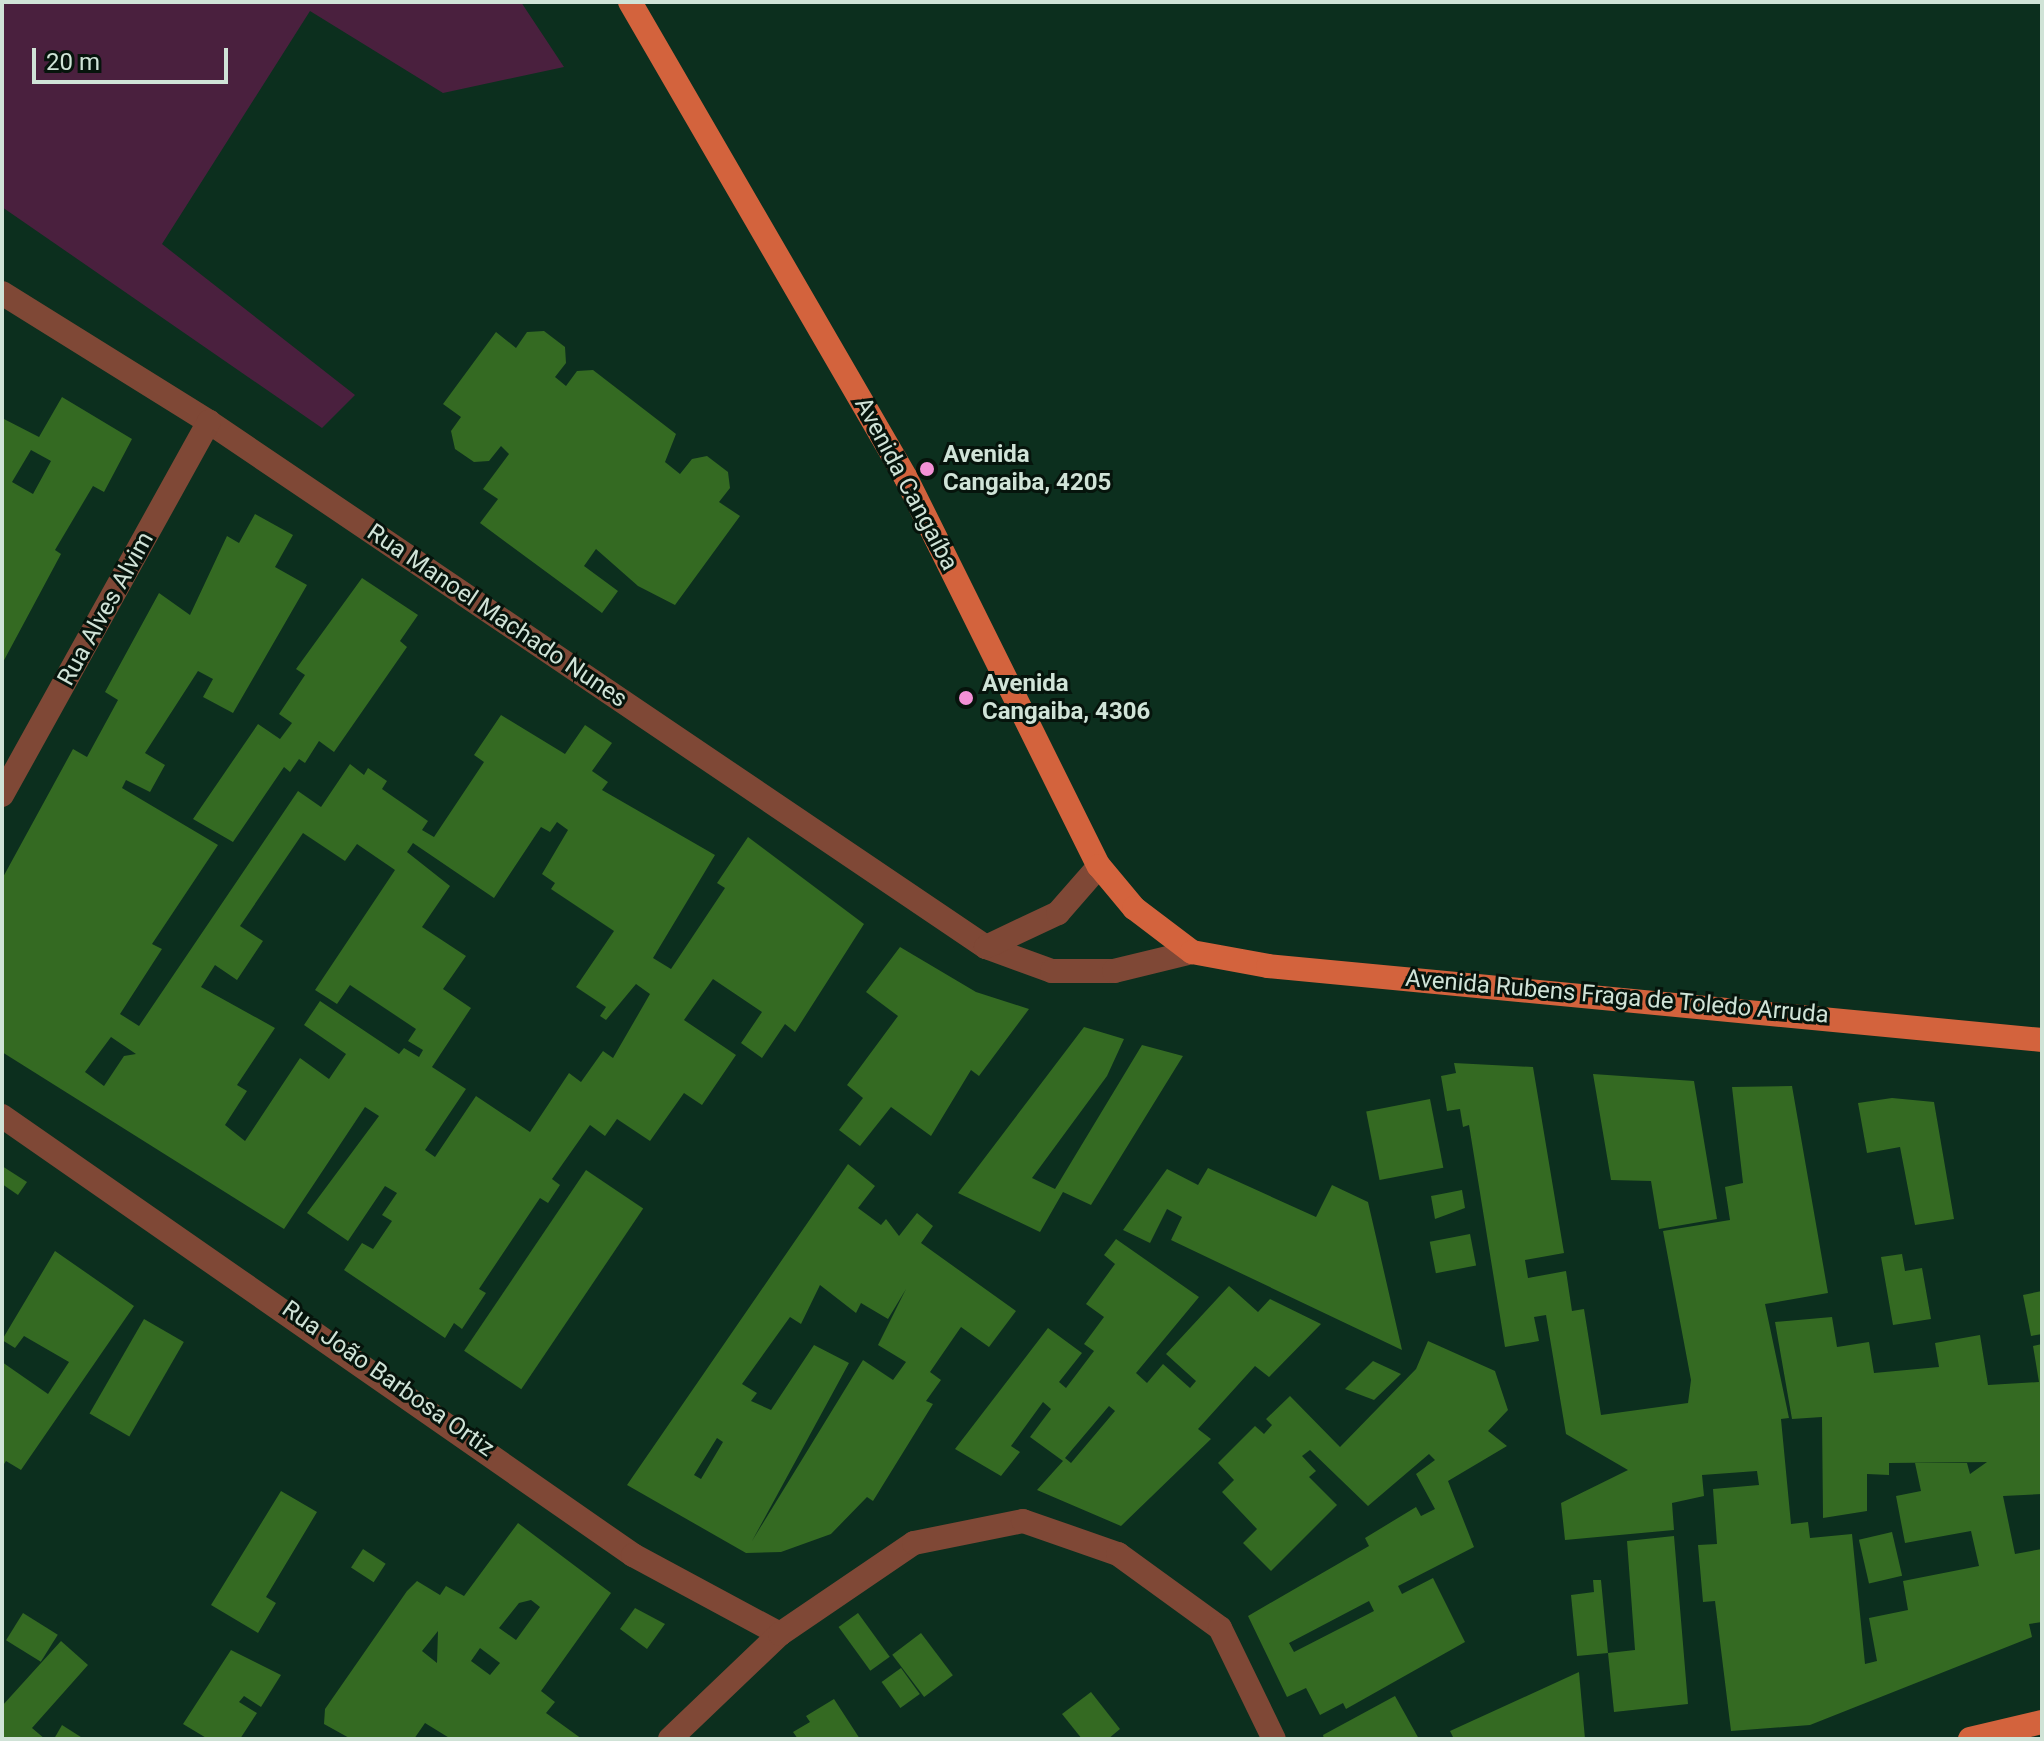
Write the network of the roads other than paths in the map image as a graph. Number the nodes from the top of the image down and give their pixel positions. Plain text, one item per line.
1 (630, 2) edge
2 (2, 293) edge
3 (209, 422) junction
4 (2, 795) edge
5 (1099, 866) junction
6 (986, 947) junction
7 (1192, 952) junction
8 (2042, 1040) edge
9 (2, 1116) edge
10 (780, 1634) junction
11 (2042, 1722) edge
12 (670, 1739) edge
13 (1274, 1739) edge
14 (1970, 1739) edge

1 - 5 main road, Avenida Cangaíba
2 - 3 street, Rua Manoel Machado Nunes
3 - 4 street, Rua Alves Alvim
3 - 6 street, Rua Manoel Machado Nunes
5 - 6 street
5 - 7 main road, Avenida Cangaíba
6 - 7 street, Rua Manoel Machado Nunes
7 - 8 main road, Avenida Rubens Fraga de Toledo Arruda
9 - 10 street, Rua João Barbosa Ortiz
10 - 12 street
10 - 13 street
11 - 14 main road

